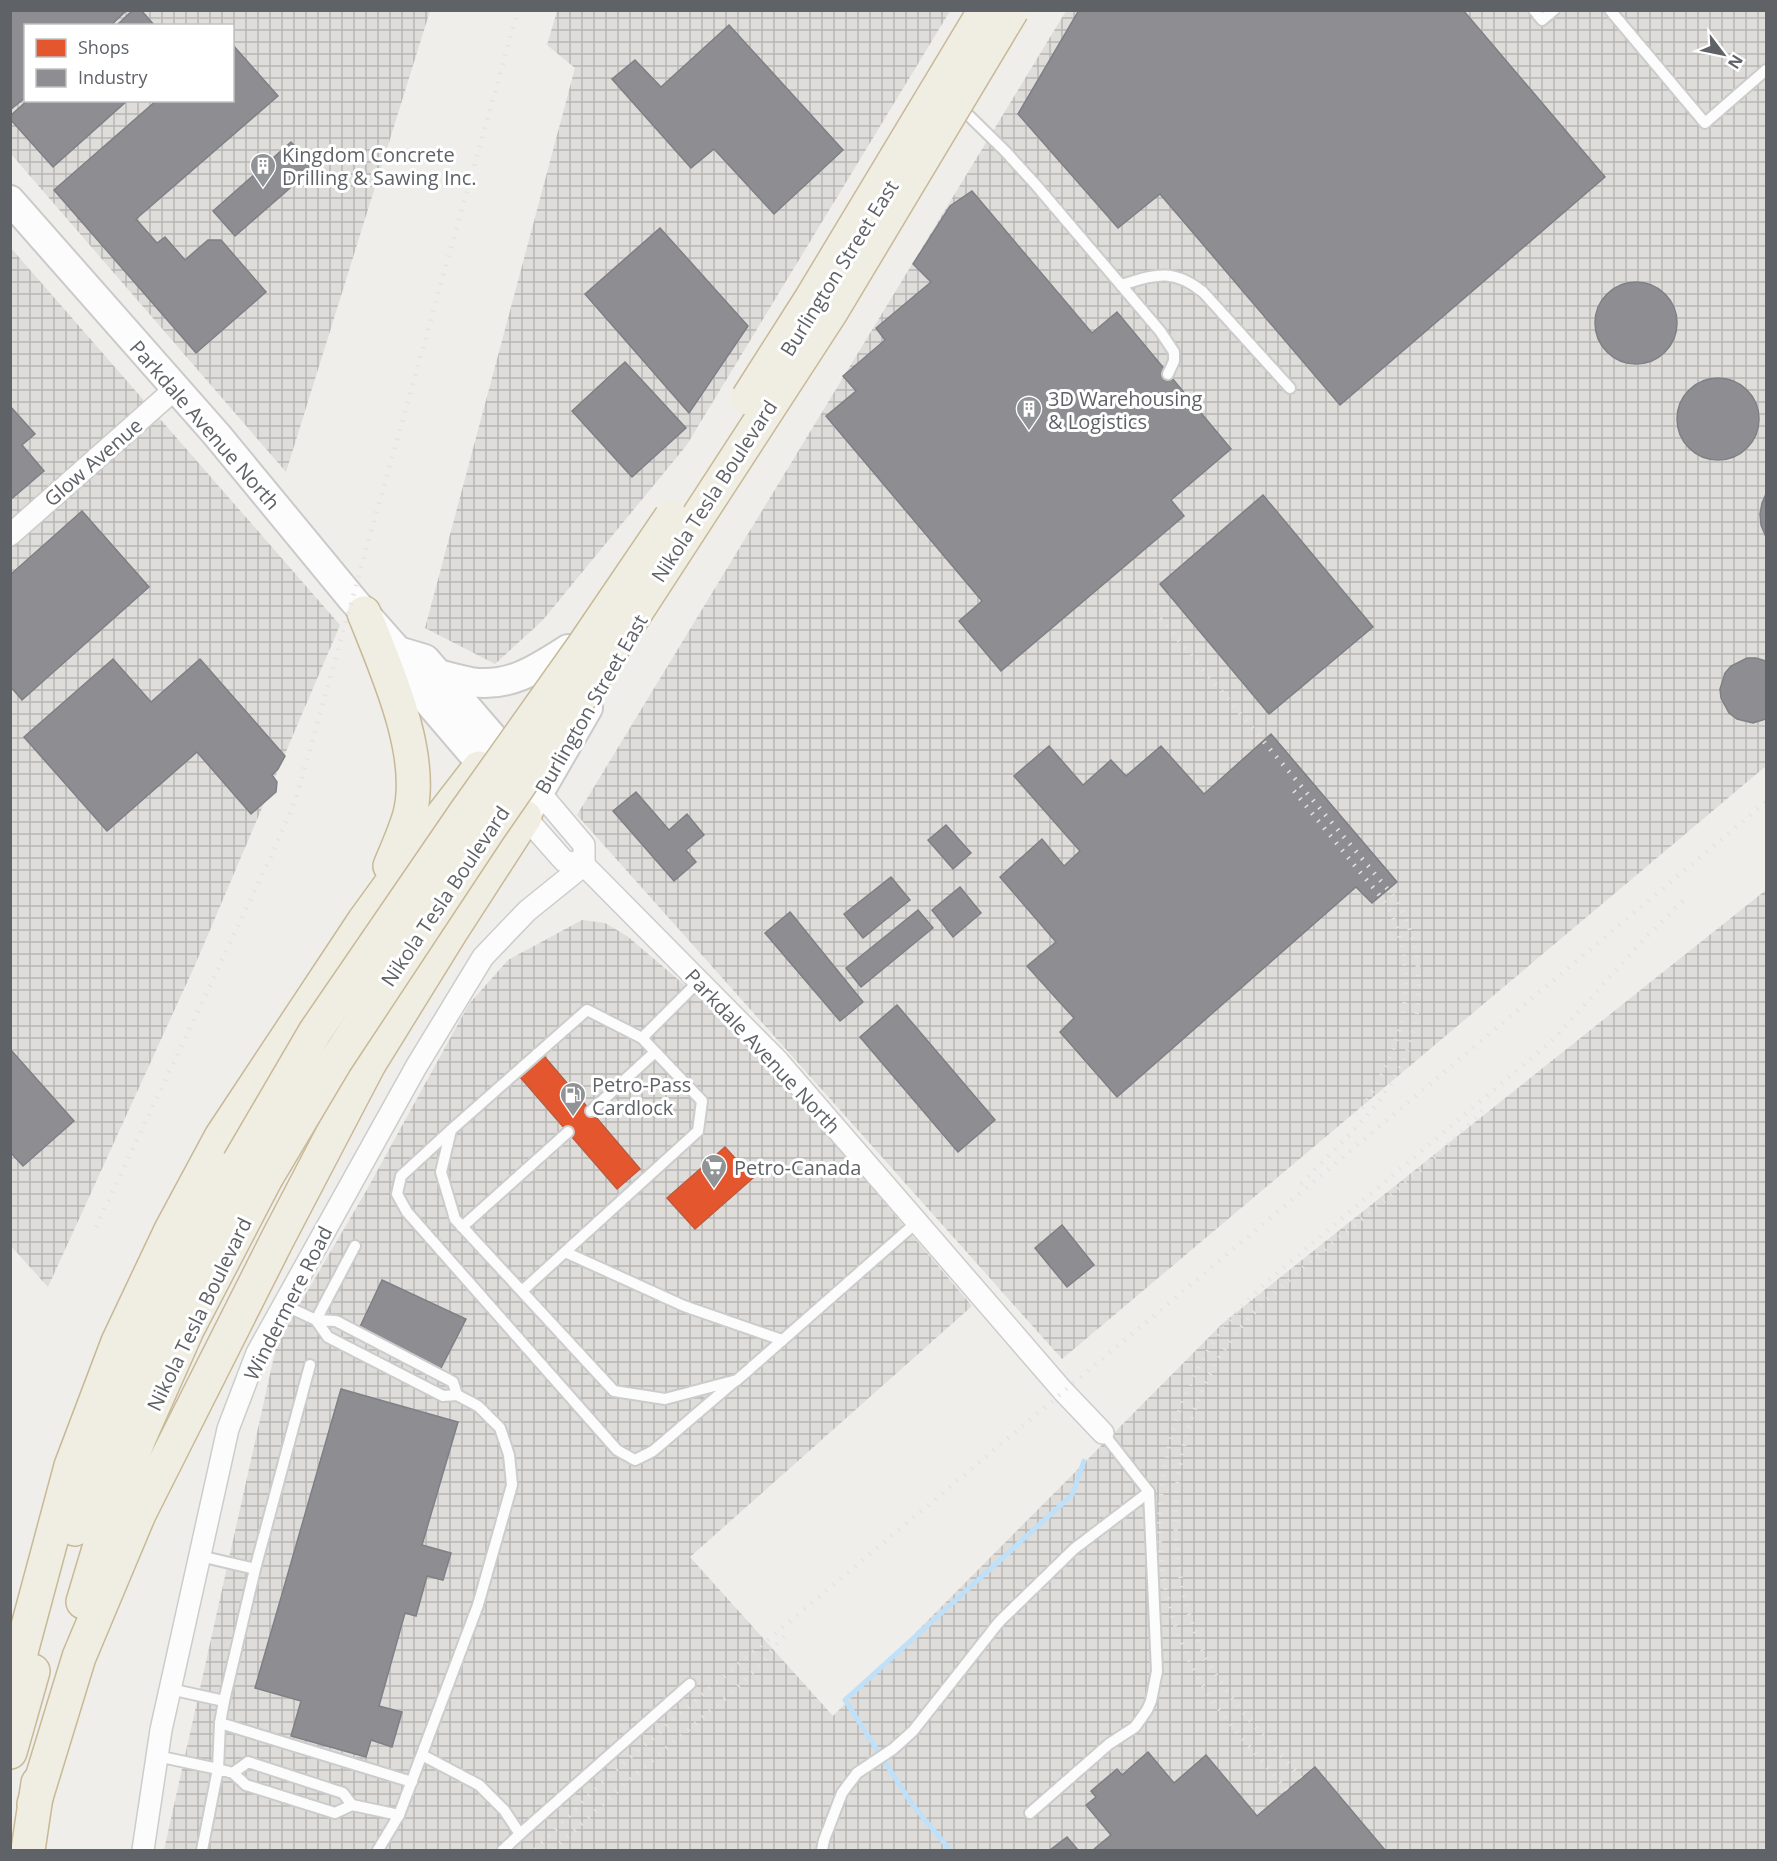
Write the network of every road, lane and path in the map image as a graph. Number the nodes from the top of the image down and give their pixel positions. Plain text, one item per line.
1 (985, 10) edge
2 (997, 10) edge
3 (1012, 10) edge
4 (1534, 10) edge
5 (1554, 10) edge
6 (1610, 10) edge
7 (1767, 70) edge
8 (946, 94) junction
9 (10, 200) edge
10 (1121, 285) junction
11 (1168, 374) dead end
12 (1290, 388) dead end
13 (175, 389) junction
14 (678, 523) junction
15 (10, 535) edge
16 (628, 570) junction
17 (364, 613) junction
18 (568, 649) junction
19 (398, 651) junction
20 (438, 674) junction
21 (501, 766) junction
22 (533, 805) junction
23 (584, 865) junction
24 (364, 921) junction
25 (450, 933) junction
26 (699, 981) junction
27 (642, 1038) junction
28 (656, 1052) junction
29 (591, 1111) dead end
30 (451, 1130) junction
31 (568, 1132) dead end
32 (253, 1170) junction
33 (917, 1222) junction
34 (462, 1227) junction
35 (355, 1246) dead end
36 (565, 1252) junction
37 (522, 1291) junction
38 (284, 1305) junction
39 (316, 1320) junction
40 (782, 1340) junction
41 (310, 1365) dead end
42 (737, 1380) junction
43 (457, 1395) junction
44 (1103, 1433) joint
45 (1149, 1492) junction
46 (200, 1556) junction
47 (255, 1569) junction
48 (690, 1684) dead end
49 (170, 1689) junction
50 (10, 1693) edge
51 (224, 1701) junction
52 (220, 1723) junction
53 (10, 1752) edge
54 (422, 1755) junction
55 (157, 1756) junction
56 (218, 1769) junction
57 (233, 1773) junction
58 (412, 1782) junction
59 (34, 1804) junction
60 (352, 1805) junction
61 (1030, 1813) dead end
62 (399, 1815) junction
63 (520, 1834) junction
64 (28, 1851) edge
65 (143, 1851) edge
66 (202, 1851) edge
67 (378, 1851) edge
68 (503, 1851) edge
69 (822, 1851) edge

1 - 32 highway, Nikola Tesla Boulevard, bridge
2 - 8 main road, Burlington Street East
3 - 32 highway, Nikola Tesla Boulevard, bridge
4 - 5 lane
6 - 7 lane
8 - 10 lane
8 - 14 main road, Burlington Street East
9 - 13 main road, Parkdale Avenue North
10 - 11 lane
10 - 12 lane
13 - 15 street, Glow Avenue
13 - 17 main road, Parkdale Avenue North
14 - 16 main road, Burlington Street East
14 - 22 main road, Burlington Street East
16 - 18 main road, Burlington Street East
16 - 21 main road
17 - 19 main road, Parkdale Avenue North
17 - 24 highway
18 - 20 main road
18 - 21 main road, Burlington Street East
19 - 20 main road, Parkdale Avenue North
19 - 21 main road, Parkdale Avenue North
20 - 21 main road, Parkdale Avenue North
21 - 22 main road, Parkdale Avenue North
21 - 24 highway
21 - 25 highway
22 - 23 street, Parkdale Avenue North
22 - 25 highway
23 - 26 street, Parkdale Avenue North
23 - 38 street, Windermere Road
24 - 50 highway
25 - 59 highway
26 - 27 lane
26 - 33 street, Parkdale Avenue North
27 - 28 lane
27 - 30 lane
28 - 29 lane
28 - 36 lane
30 - 34 lane
30 - 42 lane
31 - 34 lane
32 - 53 highway, Nikola Tesla Boulevard
32 - 59 highway, Nikola Tesla Boulevard
33 - 40 lane
33 - 44 street, Parkdale Avenue North
34 - 37 lane
35 - 39 lane
36 - 37 lane
36 - 40 lane
37 - 42 lane
38 - 39 lane
38 - 46 street, Windermere Road
39 - 43 lane
39 - 43 lane
40 - 42 lane
41 - 47 lane
43 - 54 lane
44 - 45 lane
45 - 61 lane
45 - 69 lane
46 - 47 lane
46 - 49 street, Windermere Road
47 - 51 lane
48 - 63 lane
49 - 51 lane
49 - 55 street, Windermere Road
51 - 52 lane
52 - 56 lane
52 - 58 lane
54 - 58 lane
54 - 63 lane
55 - 56 lane
55 - 65 street, Windermere Road
56 - 57 lane
56 - 66 lane
57 - 60 lane
57 - 60 lane
58 - 62 lane
59 - 64 highway, Nikola Tesla Boulevard
60 - 62 lane
62 - 67 lane
63 - 68 lane

